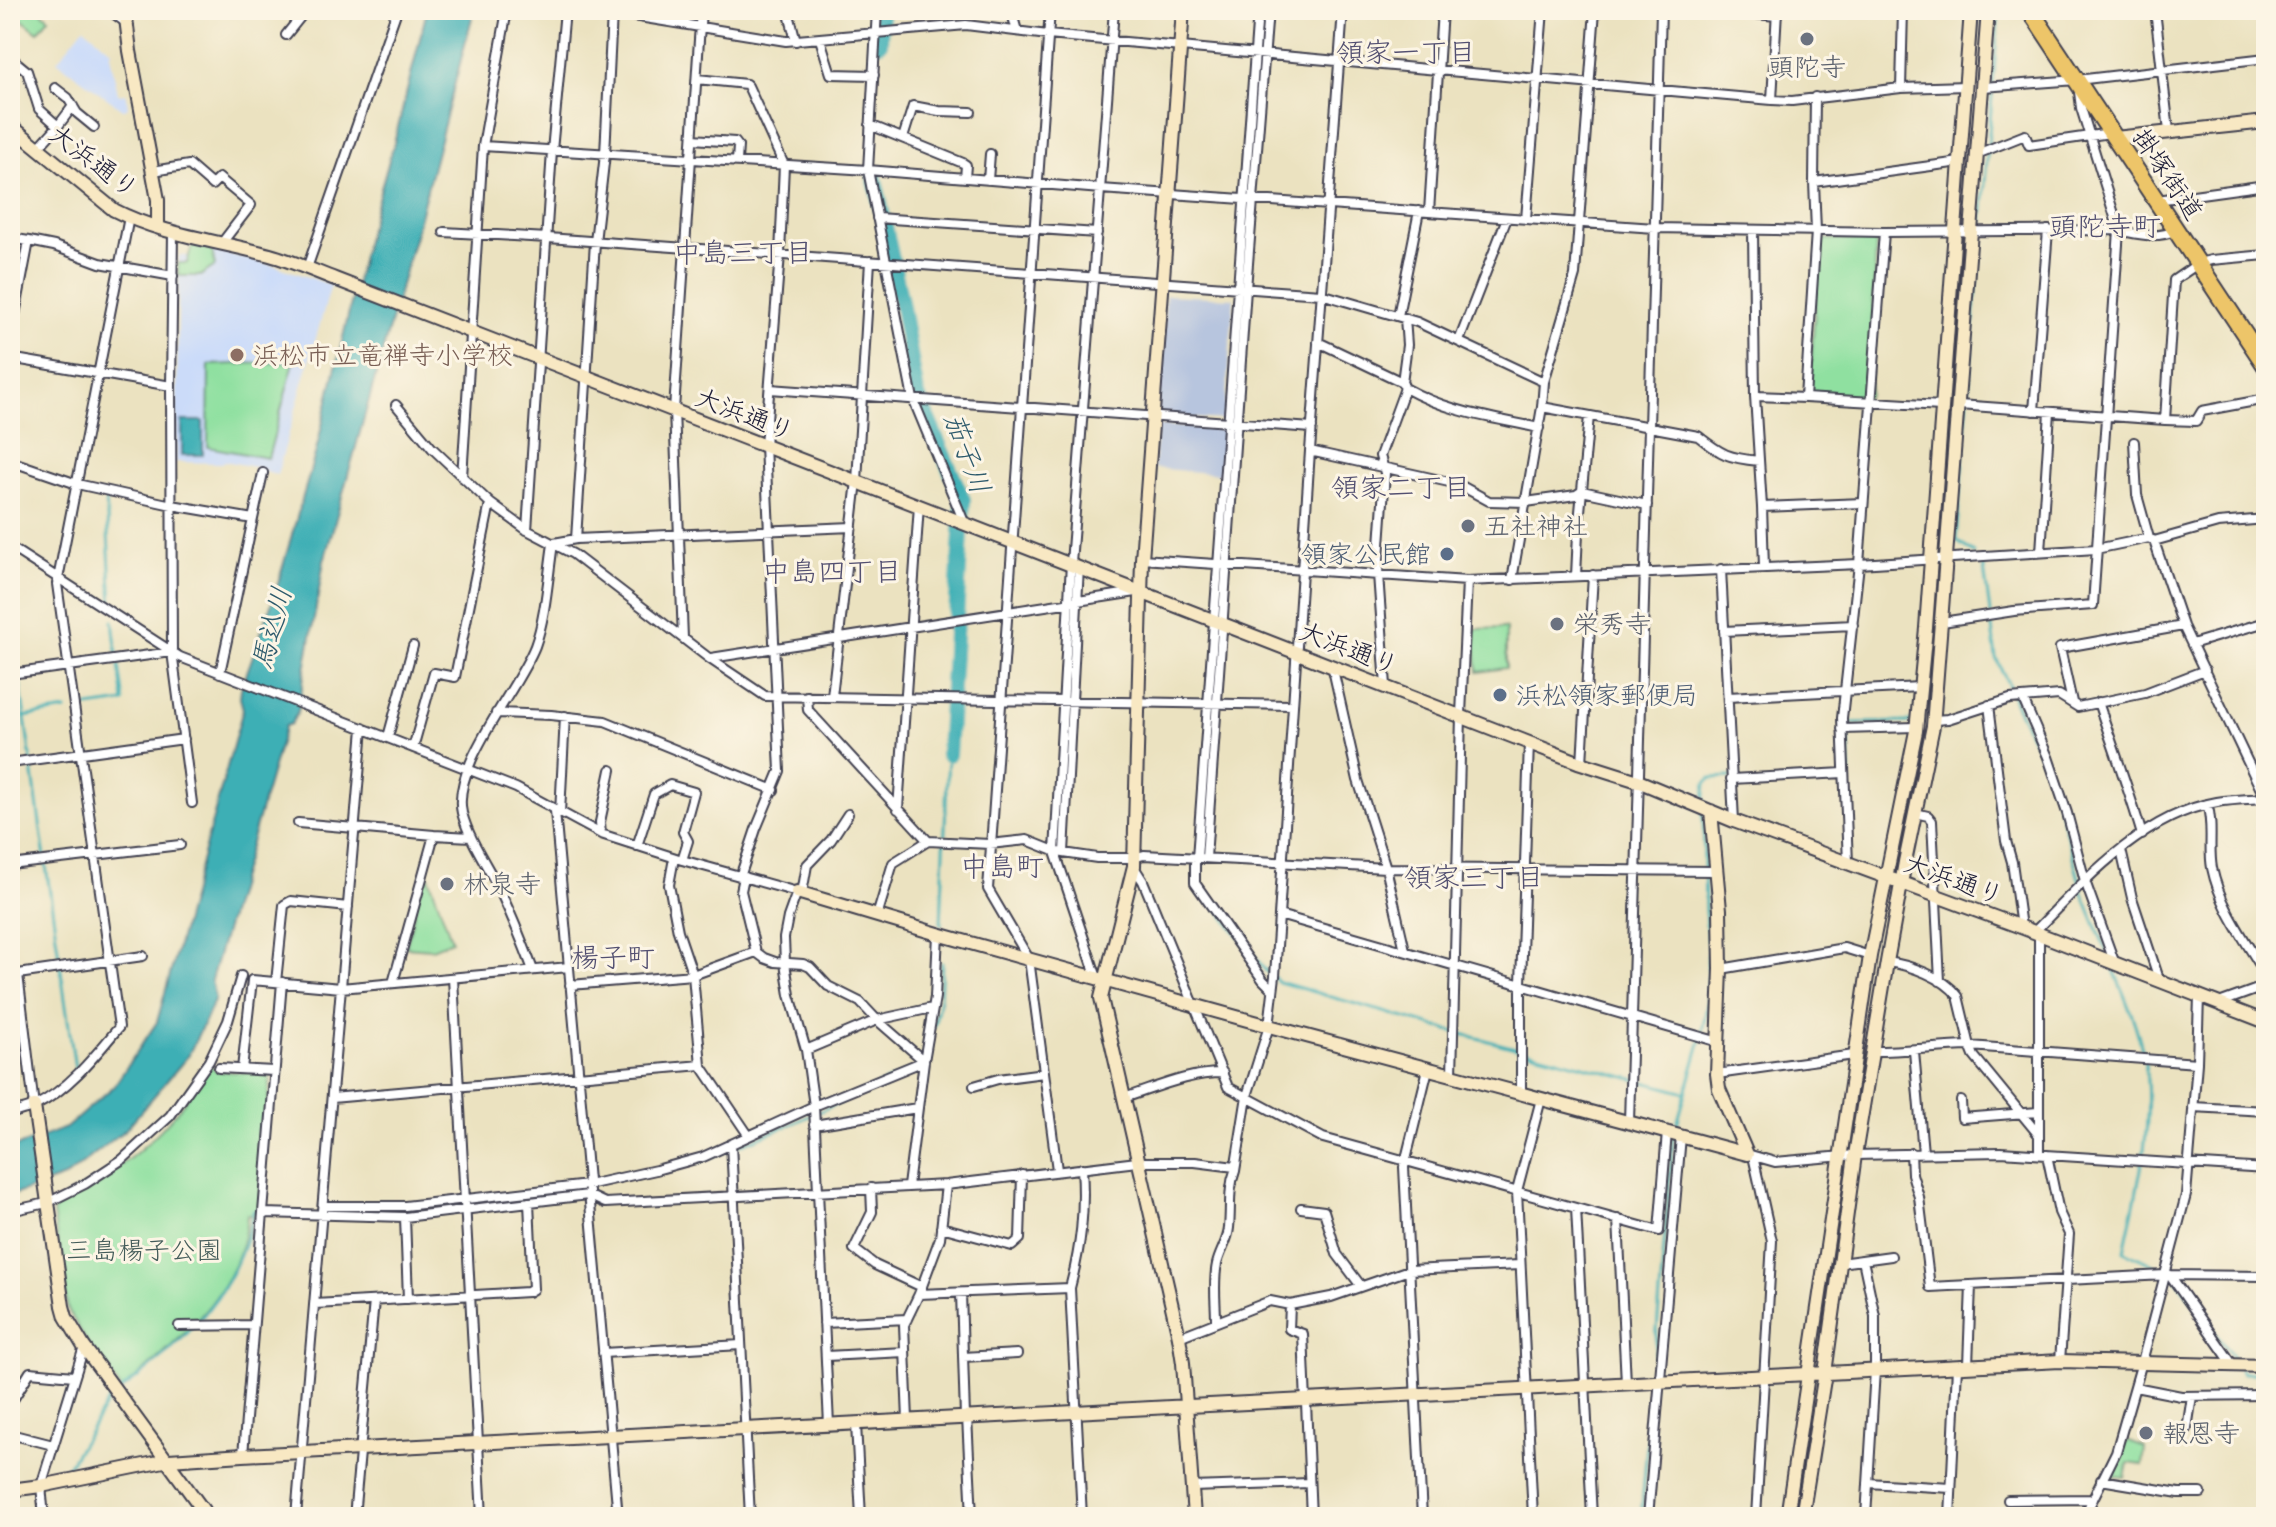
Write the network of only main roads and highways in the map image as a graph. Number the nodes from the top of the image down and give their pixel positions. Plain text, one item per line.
1 (2037, 12) edge
2 (2261, 348) edge
3 (2266, 366) edge

1 - 2 highway, 掛塚街道
2 - 3 highway, 掛塚街道

